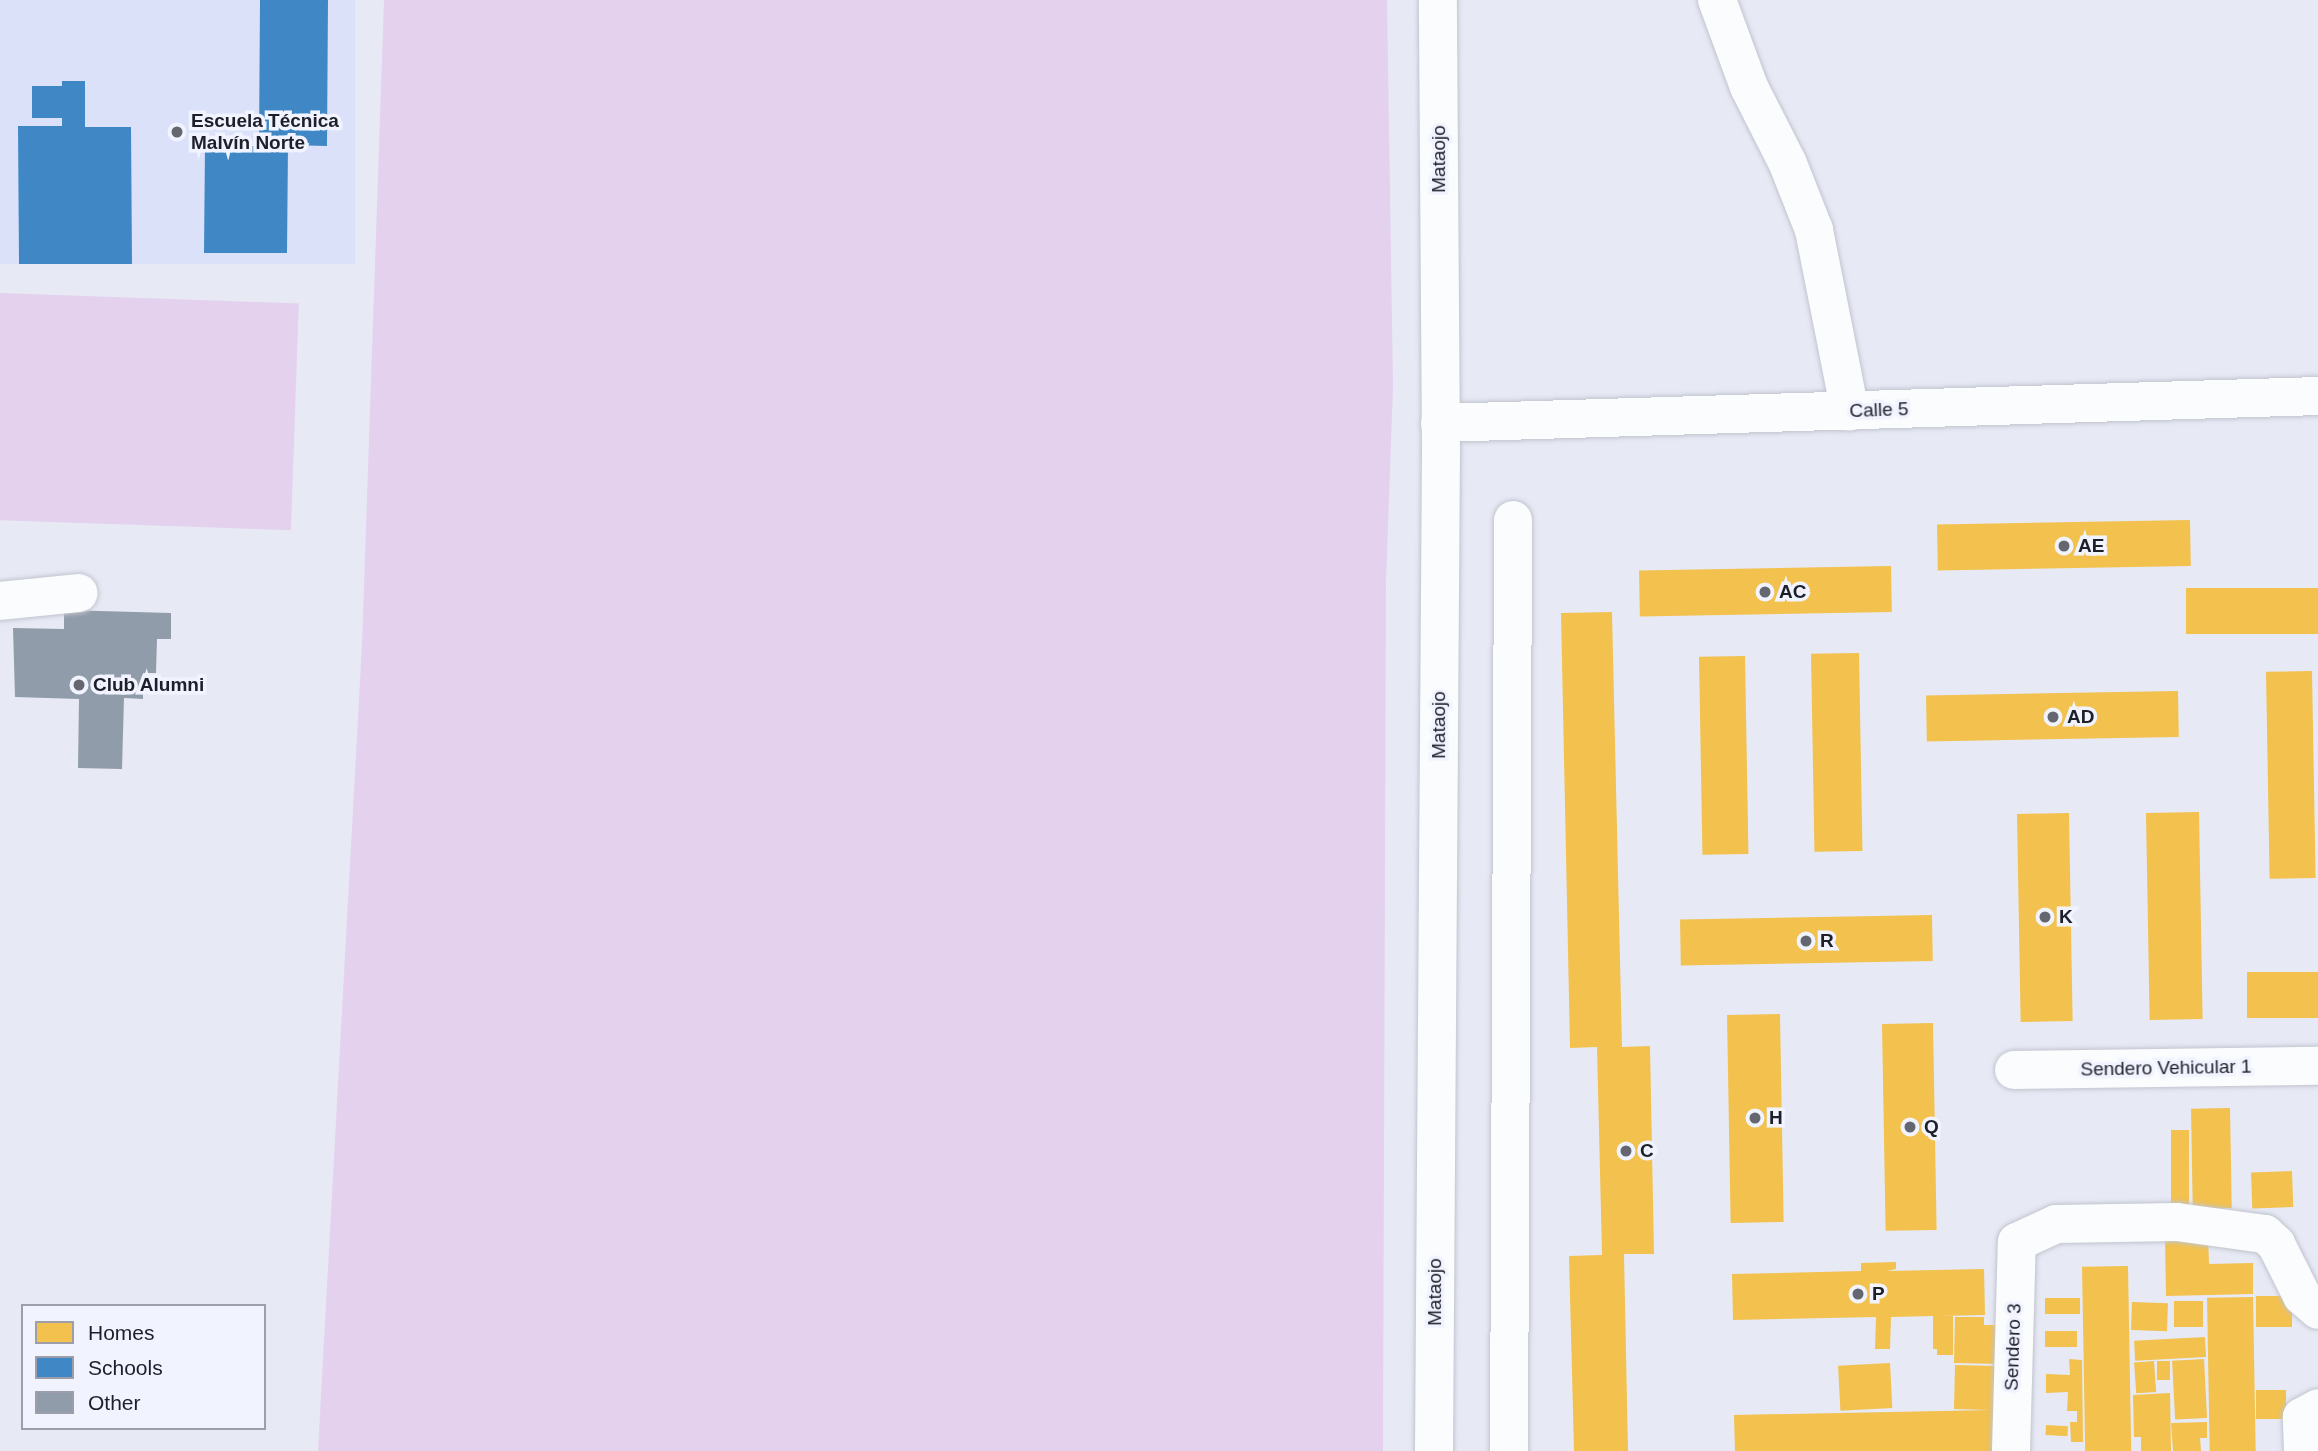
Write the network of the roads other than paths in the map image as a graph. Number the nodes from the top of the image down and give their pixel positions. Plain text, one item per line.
1 (1438, 0) edge
2 (1717, 0) edge
3 (2318, 396) edge
4 (1850, 411) junction
5 (1440, 423) junction
6 (1513, 520) dead end
7 (79, 593) dead end
8 (0, 601) edge
9 (2318, 1066) edge
10 (2014, 1070) dead end
11 (2310, 1303) edge
12 (2318, 1408) edge
13 (1434, 1451) edge
14 (1509, 1451) edge
15 (2011, 1451) edge
16 (2303, 1451) edge

1 - 5 street, Mataojo
2 - 4 street
3 - 4 street, Calle 5
4 - 5 street, Calle 5
5 - 13 street, Mataojo
6 - 14 street
7 - 8 street
9 - 10 street, Sendero Vehicular 1
11 - 15 street, Sendero 3
12 - 16 street

